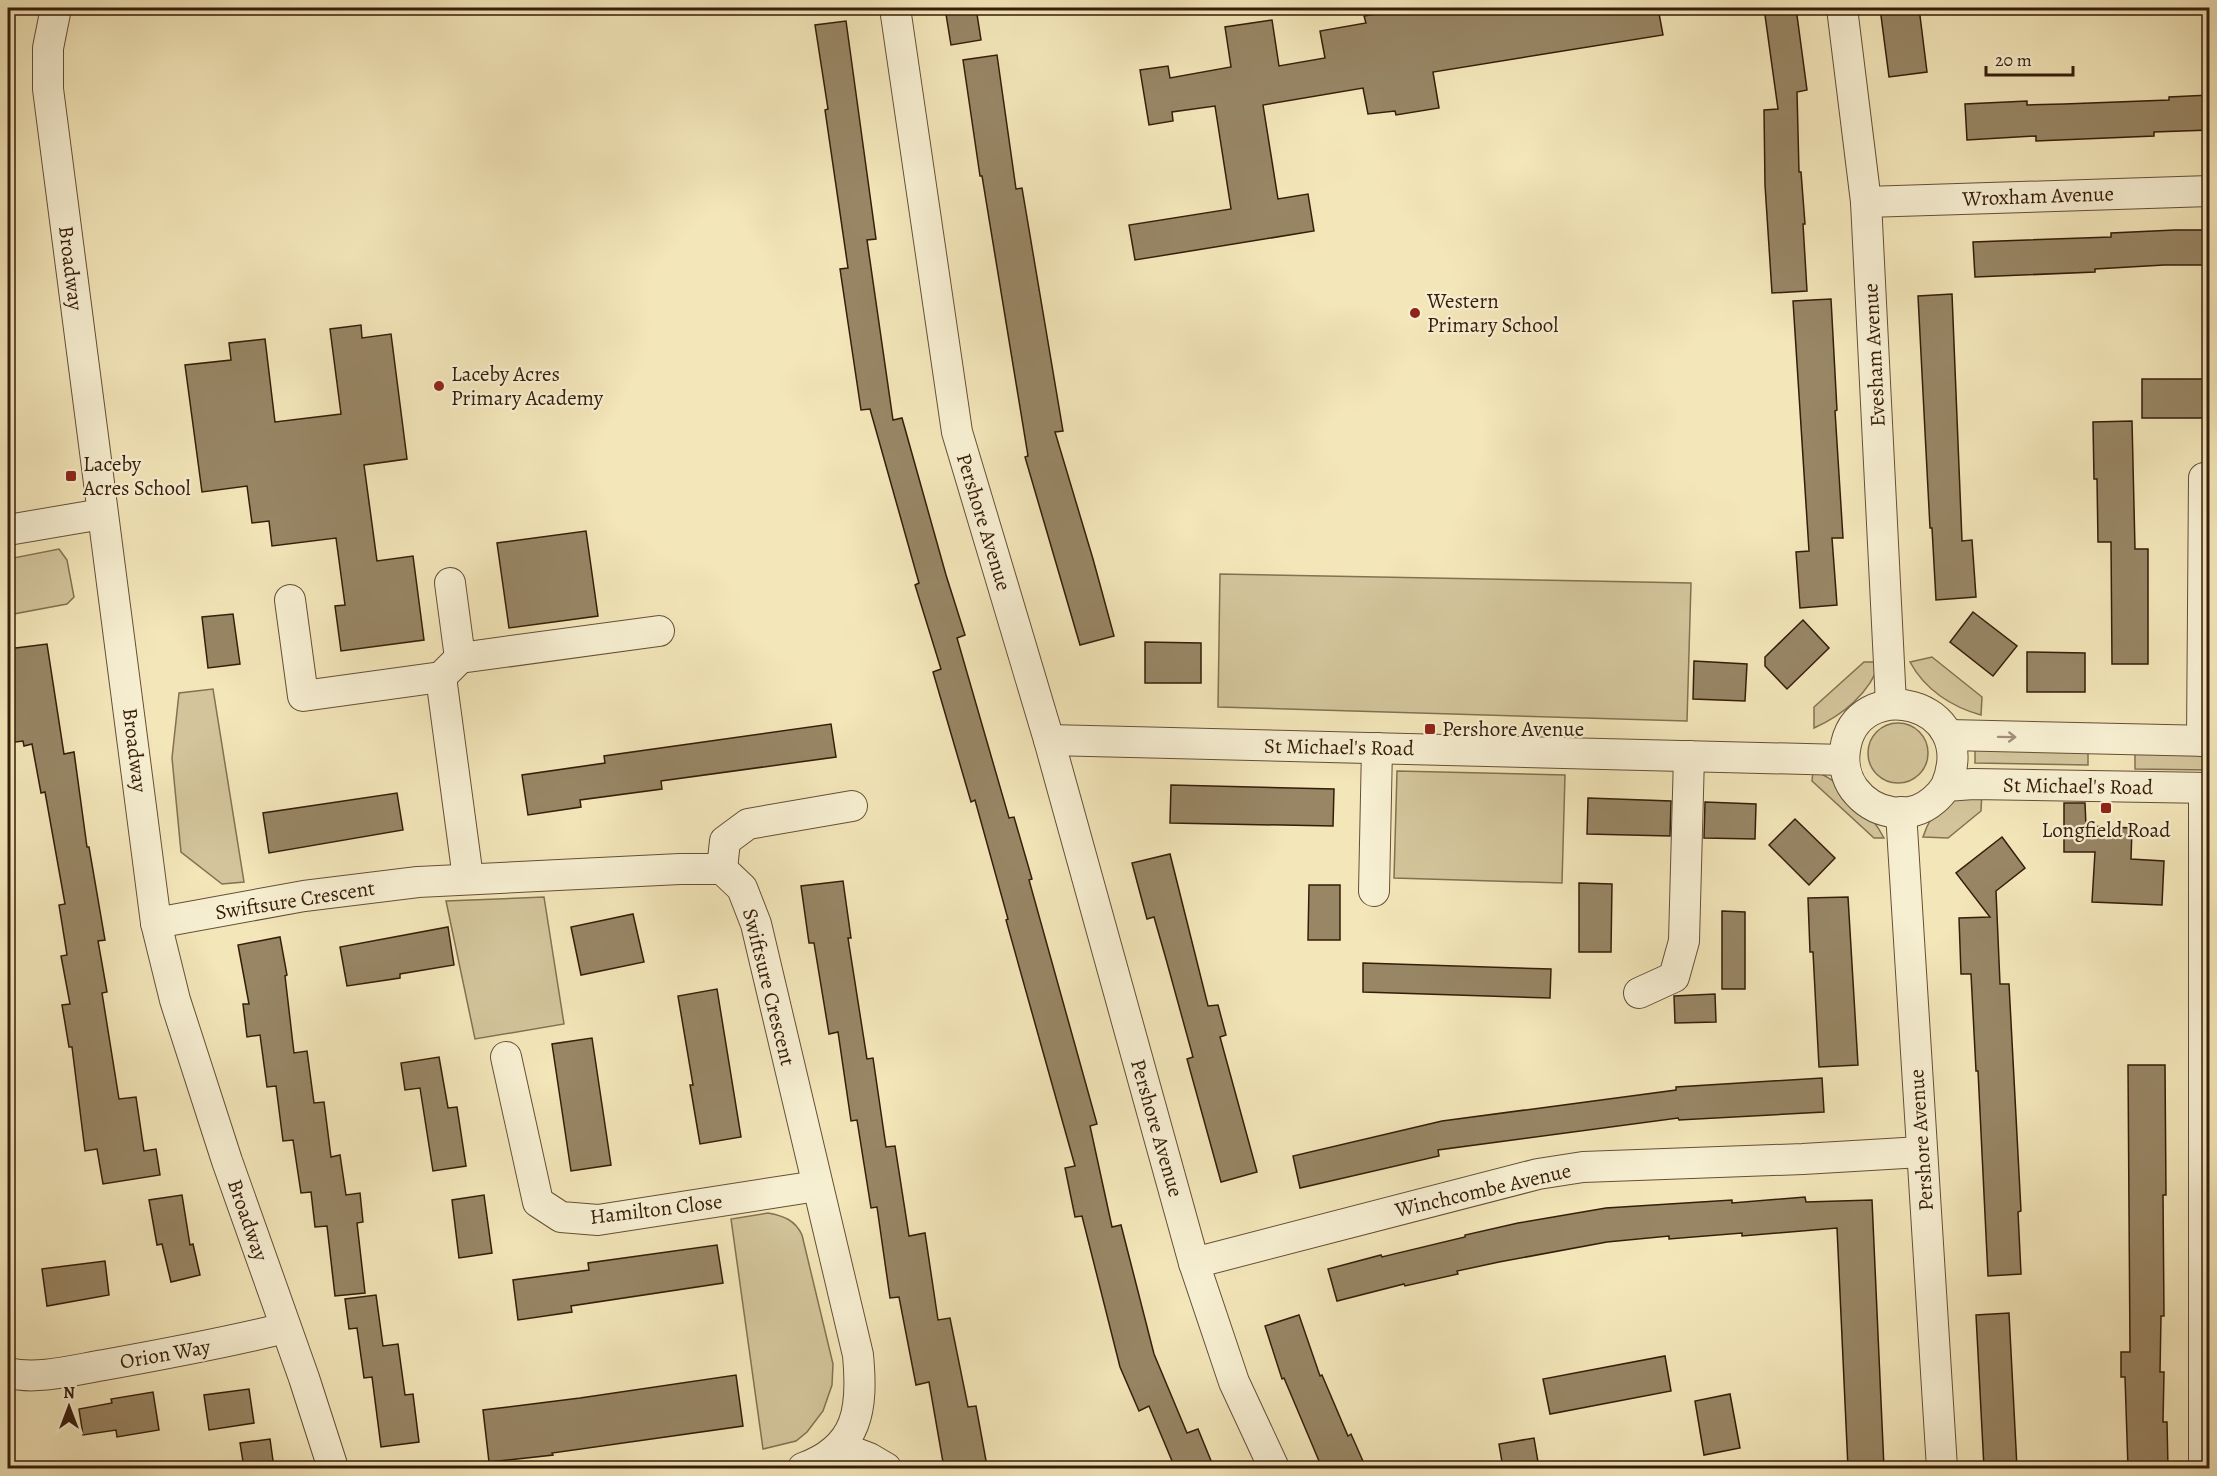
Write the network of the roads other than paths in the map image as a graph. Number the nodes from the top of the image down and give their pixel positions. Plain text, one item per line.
1 (56, 8) edge
2 (895, 8) edge
3 (1842, 8) edge
4 (2210, 190) edge
5 (1866, 202) junction
6 (2204, 478) dead end
7 (102, 514) junction
8 (8, 530) edge
9 (450, 583) dead end
10 (290, 600) dead end
11 (659, 632) dead end
12 (451, 668) junction
13 (1891, 704) junction
14 (1949, 735) junction
15 (2110, 739) junction
16 (1050, 740) junction
17 (2206, 741) edge
18 (1377, 748) junction
19 (1689, 756) junction
20 (1844, 760) junction
21 (1946, 786) junction
22 (2109, 786) junction
23 (2207, 788) edge
24 (852, 806) dead end
25 (1901, 812) junction
26 (722, 869) junction
27 (468, 878) junction
28 (1374, 891) dead end
29 (156, 923) junction
30 (1639, 993) dead end
31 (506, 1057) dead end
32 (1921, 1152) junction
33 (817, 1186) junction
34 (1194, 1263) junction
35 (285, 1328) junction
36 (8, 1373) edge
37 (840, 1447) junction
38 (333, 1468) edge
39 (803, 1468) edge
40 (886, 1468) edge
41 (1274, 1468) edge
42 (1942, 1468) edge
43 (2204, 1468) edge

1 - 7 street, Broadway
2 - 16 street, Pershore Avenue
3 - 5 street, Evesham Avenue
4 - 5 street, Wroxham Avenue
5 - 13 street, Evesham Avenue
6 - 17 street
7 - 8 street
7 - 29 street, Broadway
9 - 12 street
10 - 12 street
11 - 12 street
12 - 27 street
13 - 14 street
13 - 20 street
14 -> 15 street
14 - 21 street
15 - 17 street
15 - 22 street
16 - 18 street, St Michael's Road
16 - 34 street, Pershore Avenue
18 - 19 street, St Michael's Road
18 - 28 street
19 - 20 street, St Michael's Road
19 - 30 street
20 - 25 street
21 - 22 street, St Michael's Road
21 - 25 street
22 - 23 street, St Michael's Road
23 - 43 street
24 - 26 street
25 - 32 street, Pershore Avenue
26 - 27 street, Swiftsure Crescent
26 - 33 street, Swiftsure Crescent
27 - 29 street, Swiftsure Crescent
29 - 35 street, Broadway
31 - 33 street, Hamilton Close
32 - 34 street, Winchcombe Avenue
32 - 42 street, Pershore Avenue
33 - 37 street, Swiftsure Crescent
34 - 41 street, Pershore Avenue
35 - 36 street, Orion Way
35 - 38 street, Broadway
37 - 39 street, Swiftsure Crescent
37 - 40 street

